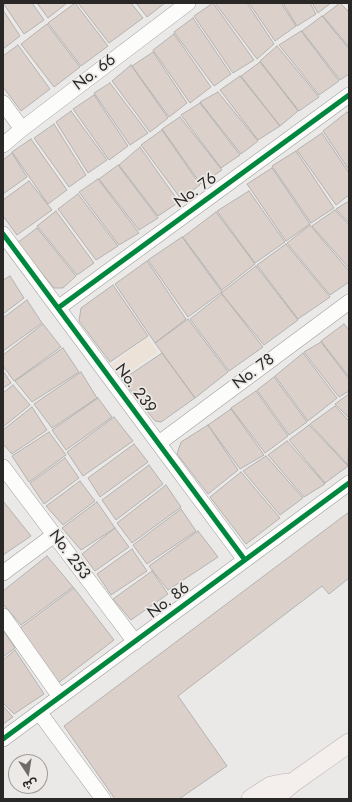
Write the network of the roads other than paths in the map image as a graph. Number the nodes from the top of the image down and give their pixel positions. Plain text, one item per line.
1 (188, 3) edge
2 (349, 95) edge
3 (3, 103) edge
4 (22, 129) junction
5 (3, 145) edge
6 (3, 234) edge
7 (349, 302) edge
8 (58, 308) junction
9 (159, 443) junction
10 (3, 467) edge
11 (349, 483) edge
12 (54, 535) junction
13 (245, 560) junction
14 (3, 573) edge
15 (3, 616) edge
16 (135, 642) junction
17 (60, 697) junction
18 (39, 712) junction
19 (3, 739) edge
20 (349, 743) edge
21 (295, 781) junction
22 (103, 799) edge
23 (251, 799) edge
24 (273, 799) edge

1 - 4 street, No. 66
2 - 8 street, No. 76
3 - 4 street
4 - 5 street, No. 66
6 - 8 street, No. 239
7 - 9 street, No. 78
8 - 9 street, No. 239
9 - 13 street, No. 239
10 - 12 street, No. 253
11 - 13 street, No. 86
12 - 14 street
12 - 16 street, No. 253
13 - 16 street, No. 86
15 - 17 street
16 - 17 street, No. 86
17 - 18 street, No. 86
18 - 19 street, No. 86
18 - 22 street
20 - 21 main road
21 - 23 main road
21 - 24 main road

